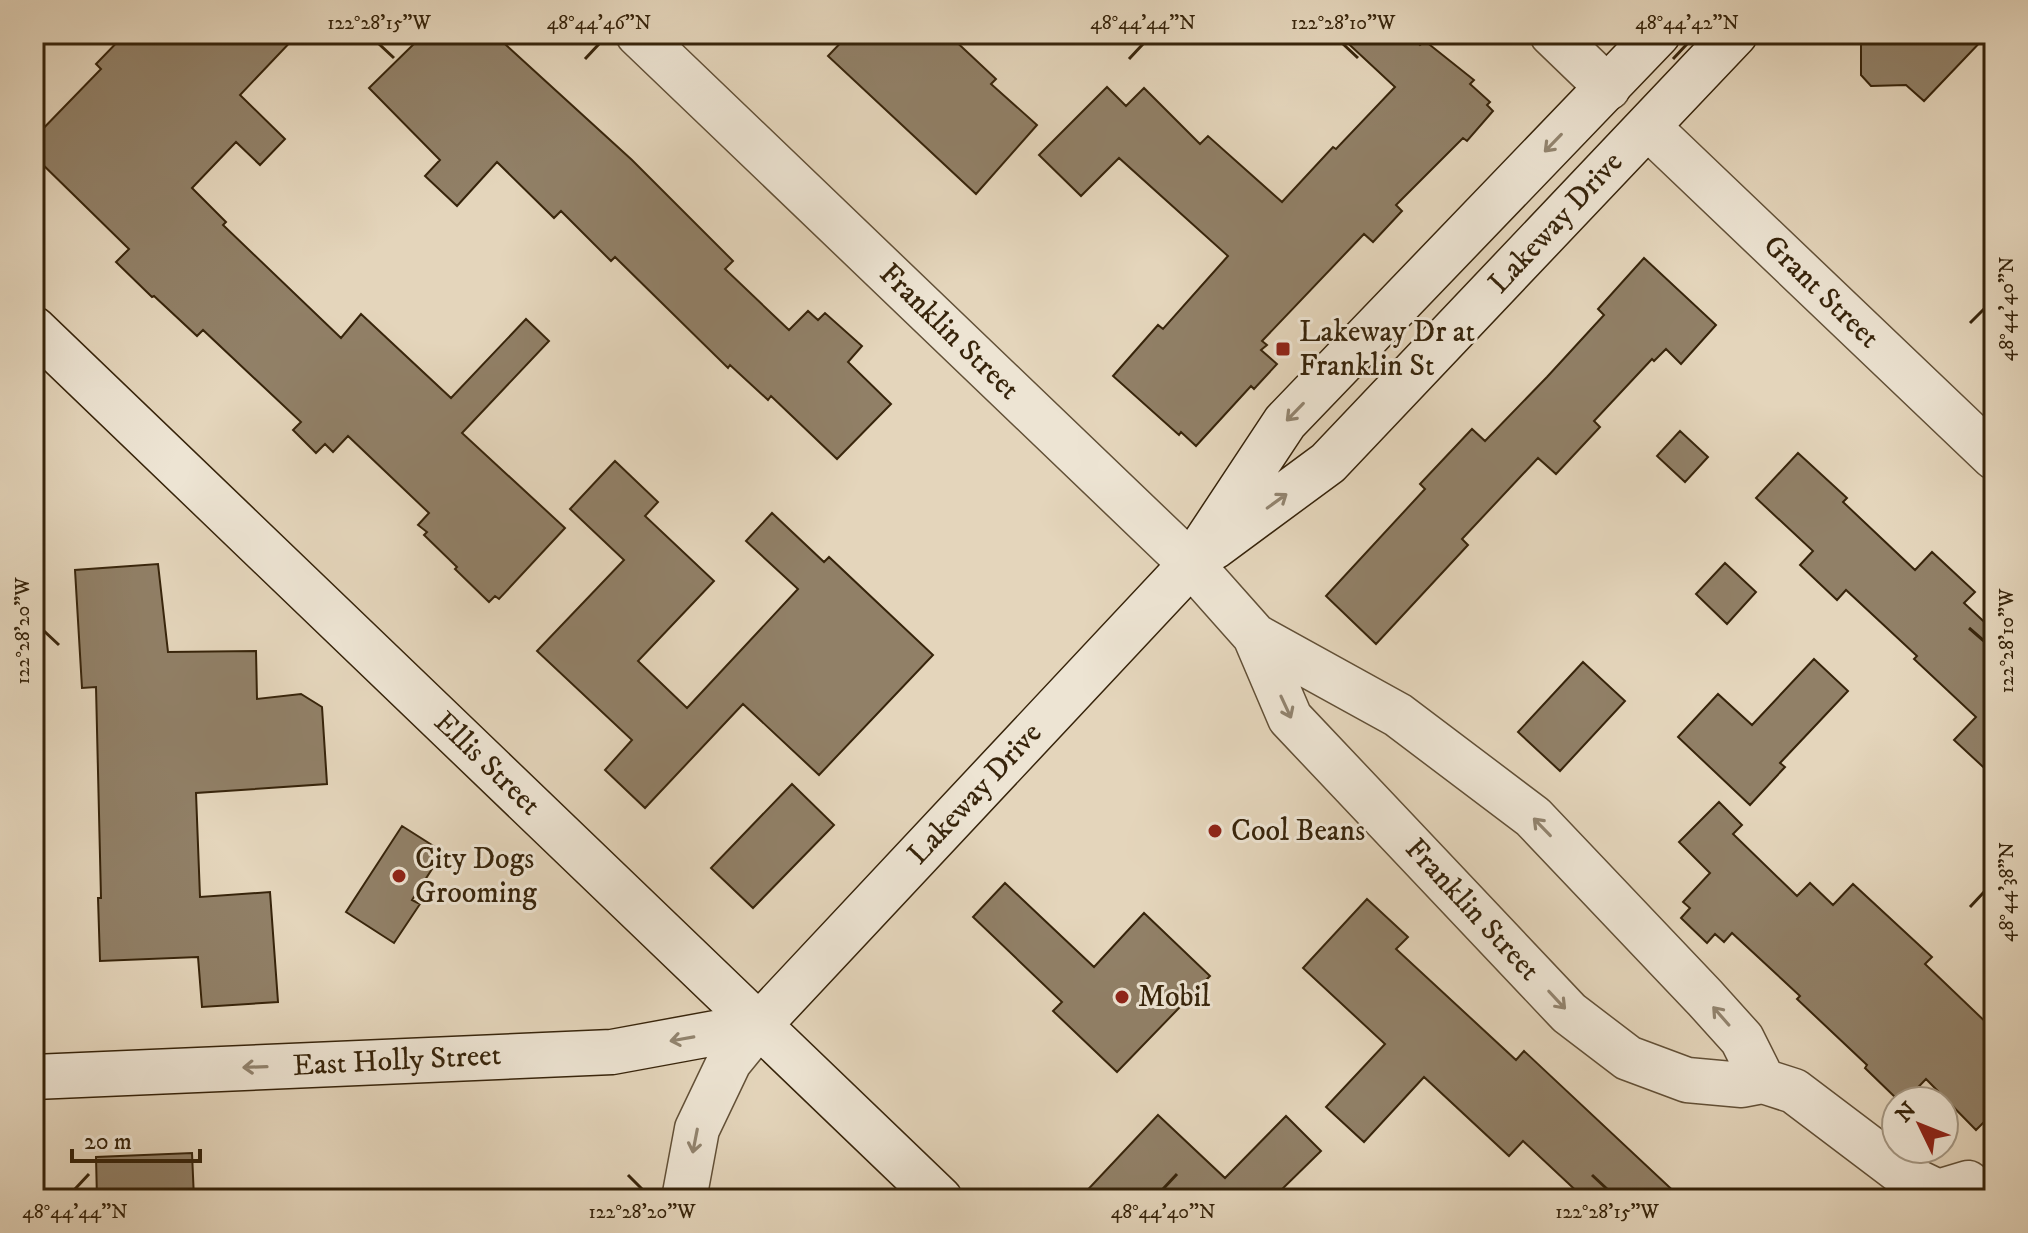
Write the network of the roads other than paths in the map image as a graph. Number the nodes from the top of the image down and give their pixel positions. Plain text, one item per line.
1 (638, 34) edge
2 (1552, 34) edge
3 (1658, 34) edge
4 (1695, 34) edge
5 (1735, 34) edge
6 (1608, 88) junction
7 (1648, 127) junction
8 (34, 329) edge
9 (1994, 457) edge
10 (1191, 564) junction
11 (1255, 636) junction
12 (759, 1025) junction
13 (34, 1077) edge
14 (1763, 1081) junction
15 (1968, 1183) dead end
16 (684, 1199) edge
17 (940, 1199) edge

1 - 10 street, Franklin Street
2 - 6 street
3 - 6 street, Lakeway Drive
4 - 7 street
5 - 7 street, Lakeway Drive
6 -> 10 street, Lakeway Drive
7 - 9 street, Grant Street
10 -> 7 street, Lakeway Drive
8 - 12 street, Ellis Street
10 - 11 street, Franklin Street
10 - 12 street, Lakeway Drive
14 -> 11 street, Franklin Street
11 -> 14 street, Franklin Street
12 -> 13 street, East Holly Street
12 -> 16 street, Lakeway Drive
12 - 17 street, Ellis Street
14 - 15 street, Franklin Street

